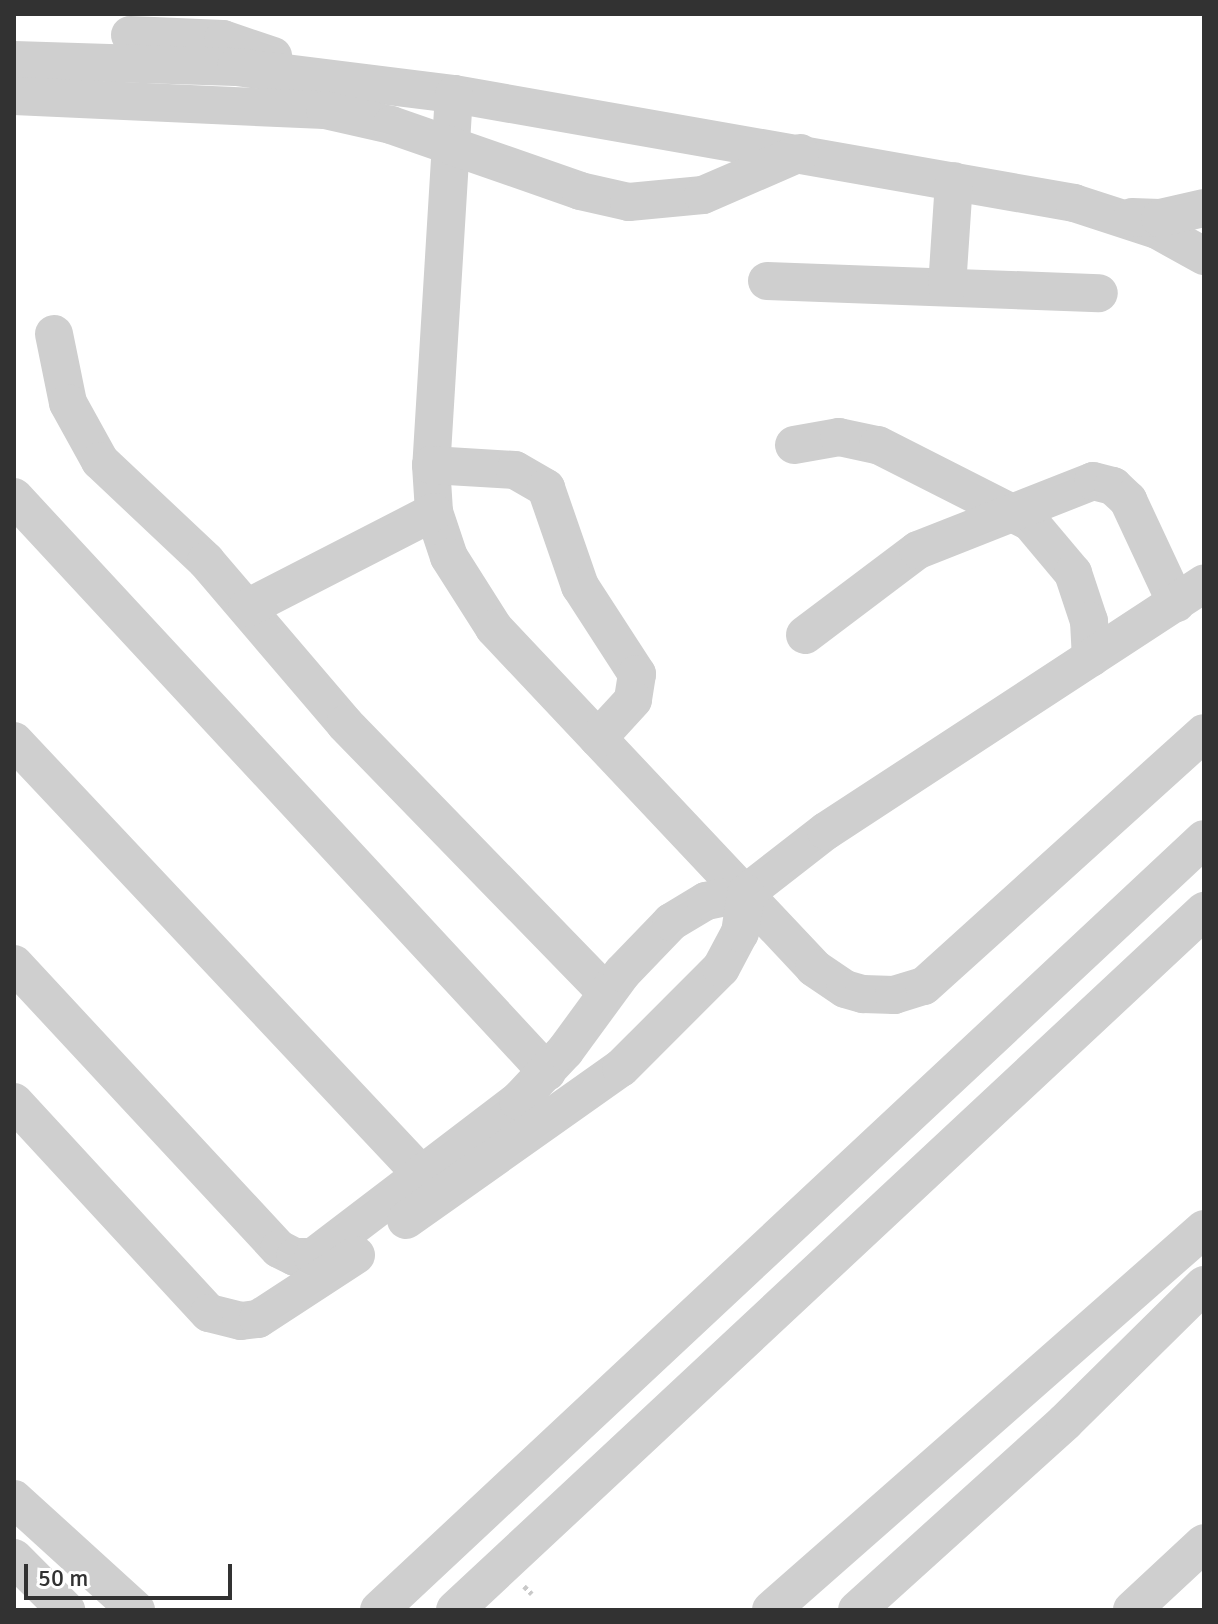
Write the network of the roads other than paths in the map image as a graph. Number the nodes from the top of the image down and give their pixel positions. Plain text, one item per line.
1 (14, 33) edge
2 (14, 60) edge
3 (306, 76) junction
4 (454, 94) junction
5 (14, 96) edge
6 (451, 148) junction
7 (800, 153) junction
8 (954, 181) junction
9 (1204, 208) edge
10 (1121, 216) junction
11 (1204, 256) edge
12 (767, 281) dead end
13 (947, 287) junction
14 (1099, 293) dead end
15 (54, 334) dead end
16 (794, 445) dead end
17 (431, 465) junction
18 (14, 497) edge
19 (1013, 510) junction
20 (434, 512) junction
21 (1190, 594) edge
22 (247, 608) junction
23 (805, 635) dead end
24 (1091, 658) junction
25 (1204, 733) edge
26 (598, 738) junction
27 (14, 741) edge
28 (1204, 839) edge
29 (746, 893) junction
30 (1204, 911) edge
31 (14, 964) edge
32 (606, 992) junction
33 (547, 1072) junction
34 (14, 1102) edge
35 (432, 1185) junction
36 (1204, 1229) edge
37 (1204, 1285) edge
38 (14, 1499) edge
39 (1204, 1543) edge
40 (14, 1558) edge
41 (66, 1610) edge
42 (136, 1610) edge
43 (379, 1610) edge
44 (455, 1610) edge
45 (771, 1610) edge
46 (857, 1610) edge
47 (1132, 1610) edge

1 - 3 street
2 - 3 street
3 - 4 street
4 - 6 street
4 - 7 street
5 - 6 street
6 - 7 street
6 - 17 street
7 - 8 street
8 - 10 street
8 - 13 street
9 - 10 street
10 - 11 street
12 - 13 street
13 - 14 street
15 - 22 street
16 - 19 street
17 - 20 street
17 - 26 street
18 - 33 street
19 - 21 street
19 - 23 street
19 - 24 street
20 - 22 street
20 - 26 street
21 - 24 street
22 - 32 street
24 - 29 street
25 - 29 street
26 - 29 street
27 - 35 street
28 - 43 street
29 - 32 street
29 - 35 street
30 - 44 street
31 - 35 street
32 - 33 street
33 - 35 street
34 - 35 street
36 - 45 street
37 - 46 street
38 - 42 street
39 - 47 street
40 - 41 street

